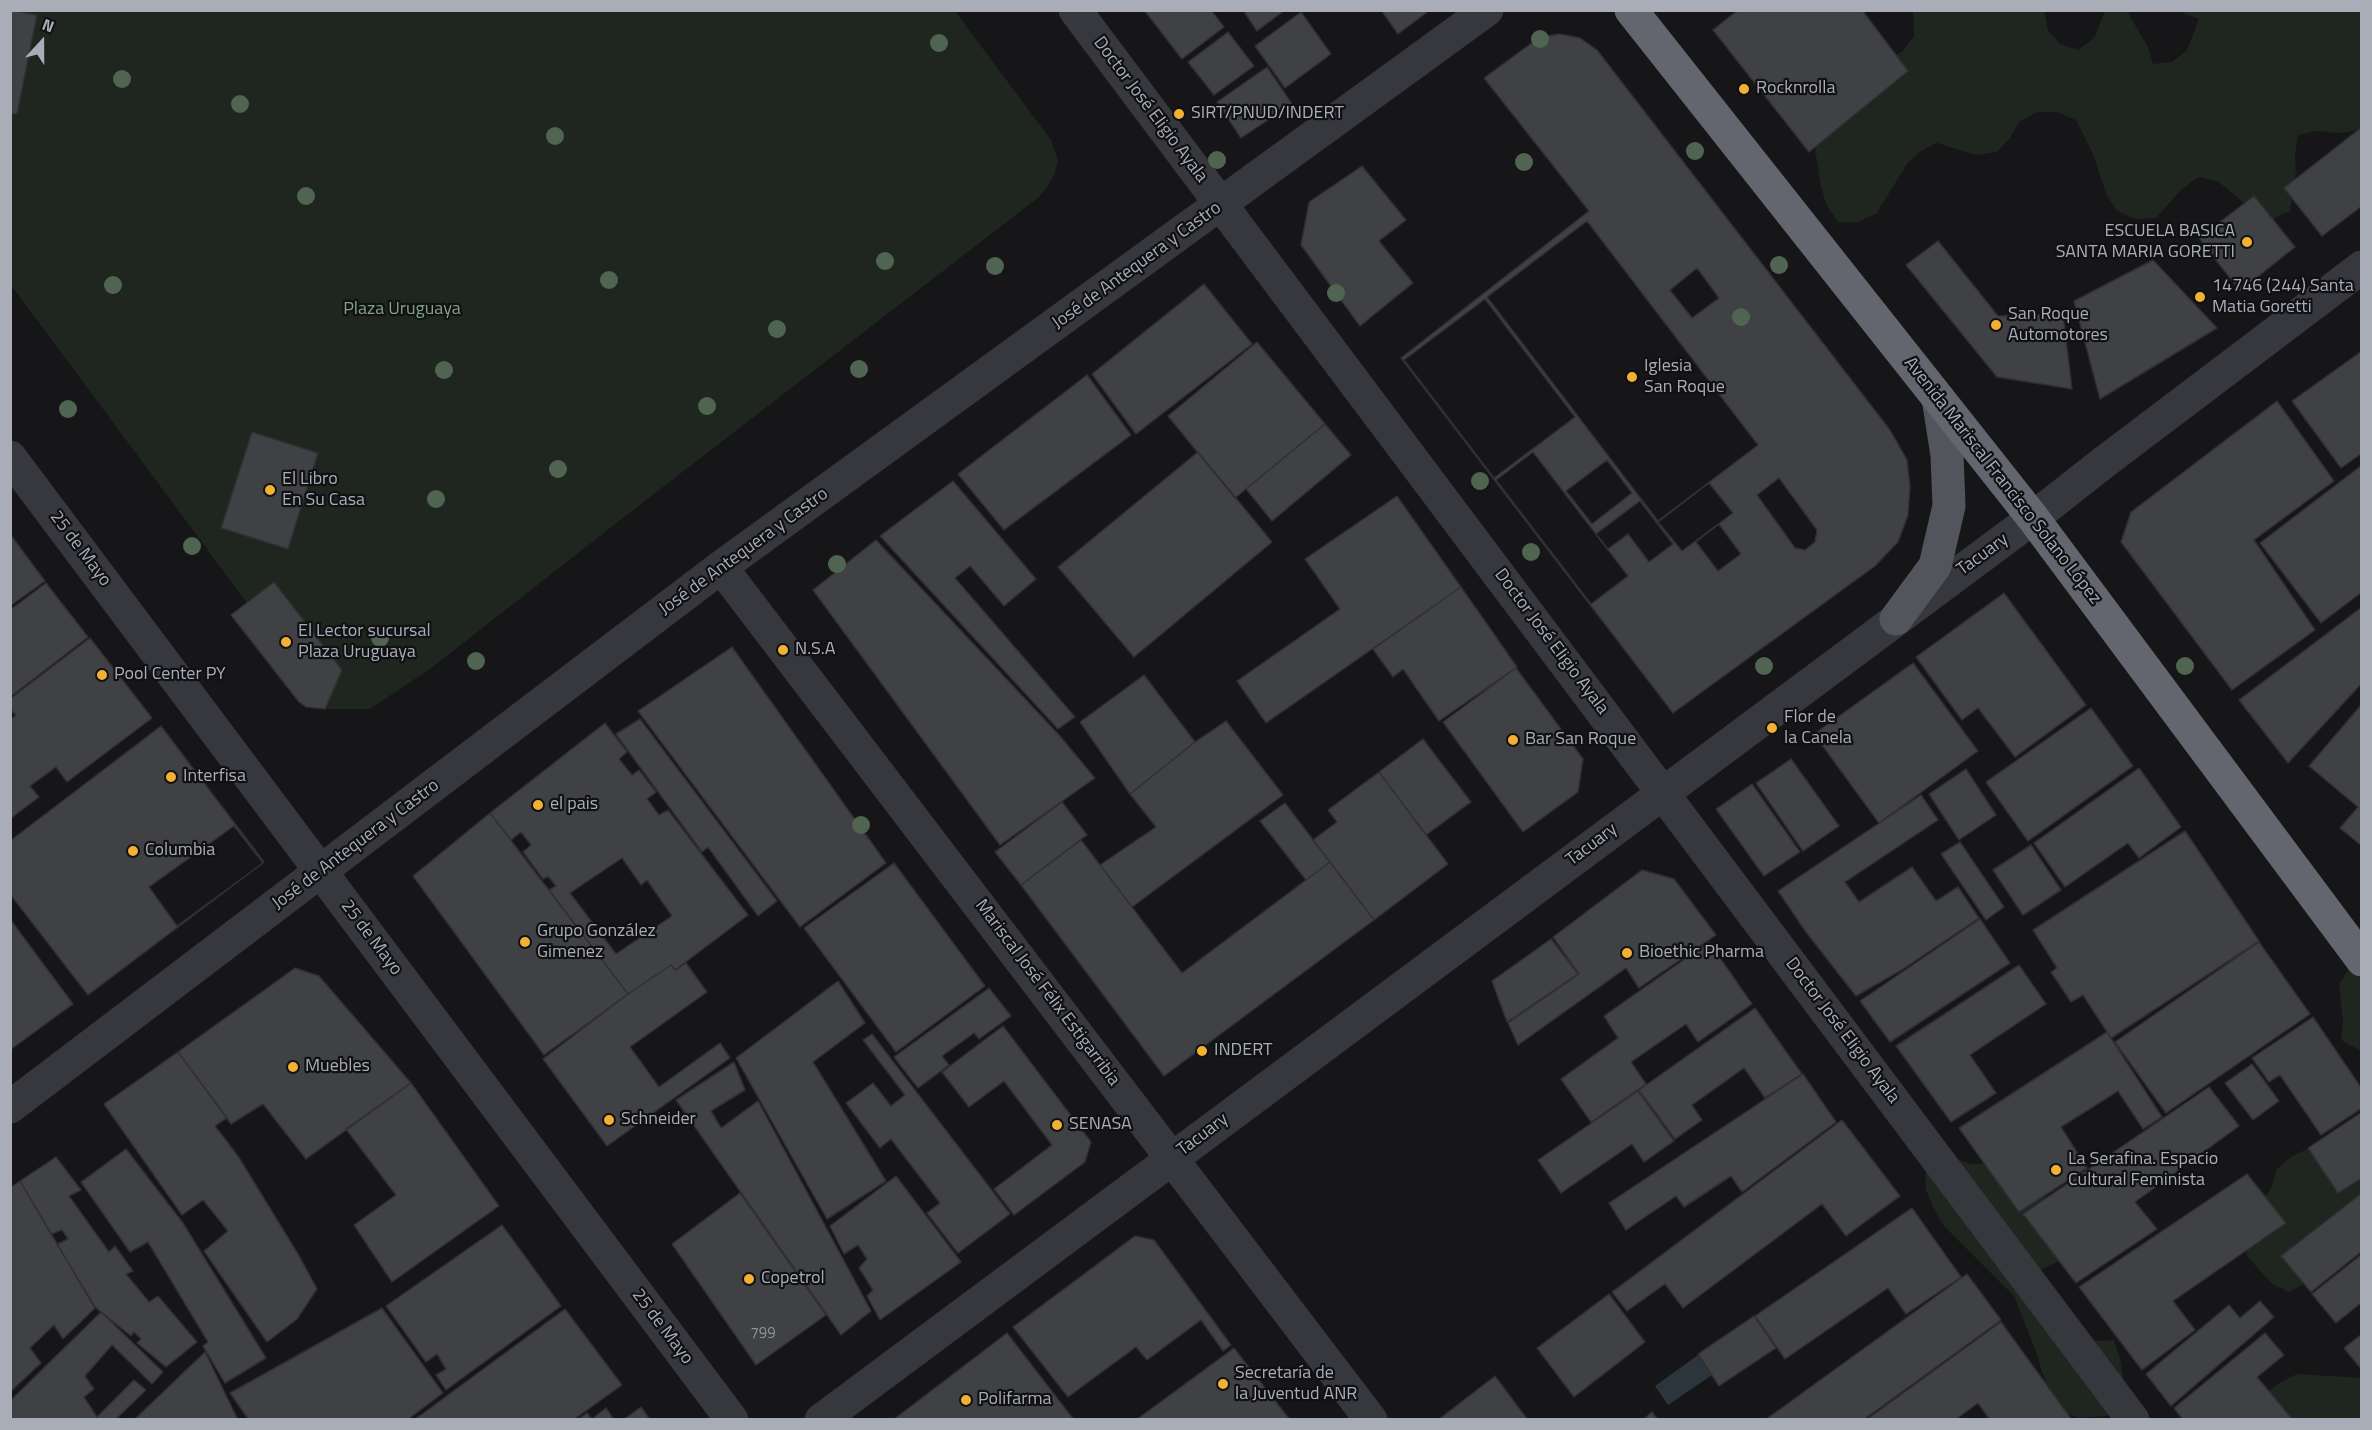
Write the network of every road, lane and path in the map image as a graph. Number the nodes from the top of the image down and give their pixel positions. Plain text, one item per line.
1 (1075, 10) edge
2 (1487, 10) edge
3 (1631, 10) edge
4 (1221, 204) junction
5 (2361, 267) edge
6 (1938, 398) junction
7 (10, 457) edge
8 (2033, 518) junction
9 (721, 567) junction
10 (1896, 619) junction
11 (1663, 792) junction
12 (321, 871) junction
13 (2361, 960) edge
14 (10, 1107) edge
15 (1173, 1158) junction
16 (732, 1419) edge
17 (821, 1419) edge
18 (1371, 1419) edge
19 (2133, 1419) edge

1 - 4 street, Doctor José Eligio Ayala
2 - 4 street, José de Antequera y Castro
3 - 6 highway, Avenida Mariscal Francisco Solano López
4 - 9 street, José de Antequera y Castro
4 - 11 street, Doctor José Eligio Ayala
5 - 8 street, Tacuary
6 - 8 highway, Avenida Mariscal Francisco Solano López
6 - 10 main road
7 - 12 street, 25 de Mayo
8 - 10 street, Tacuary
8 - 13 highway, Avenida Mariscal Francisco Solano López
9 - 12 street, José de Antequera y Castro
9 - 15 street, Mariscal José Félix Estigarribia
10 - 11 street, Tacuary
11 - 15 street, Tacuary
11 - 19 street, Doctor José Eligio Ayala
12 - 14 street, José de Antequera y Castro
12 - 16 street, 25 de Mayo
15 - 17 street, Tacuary
15 - 18 street, Mariscal José Félix Estigarribia

